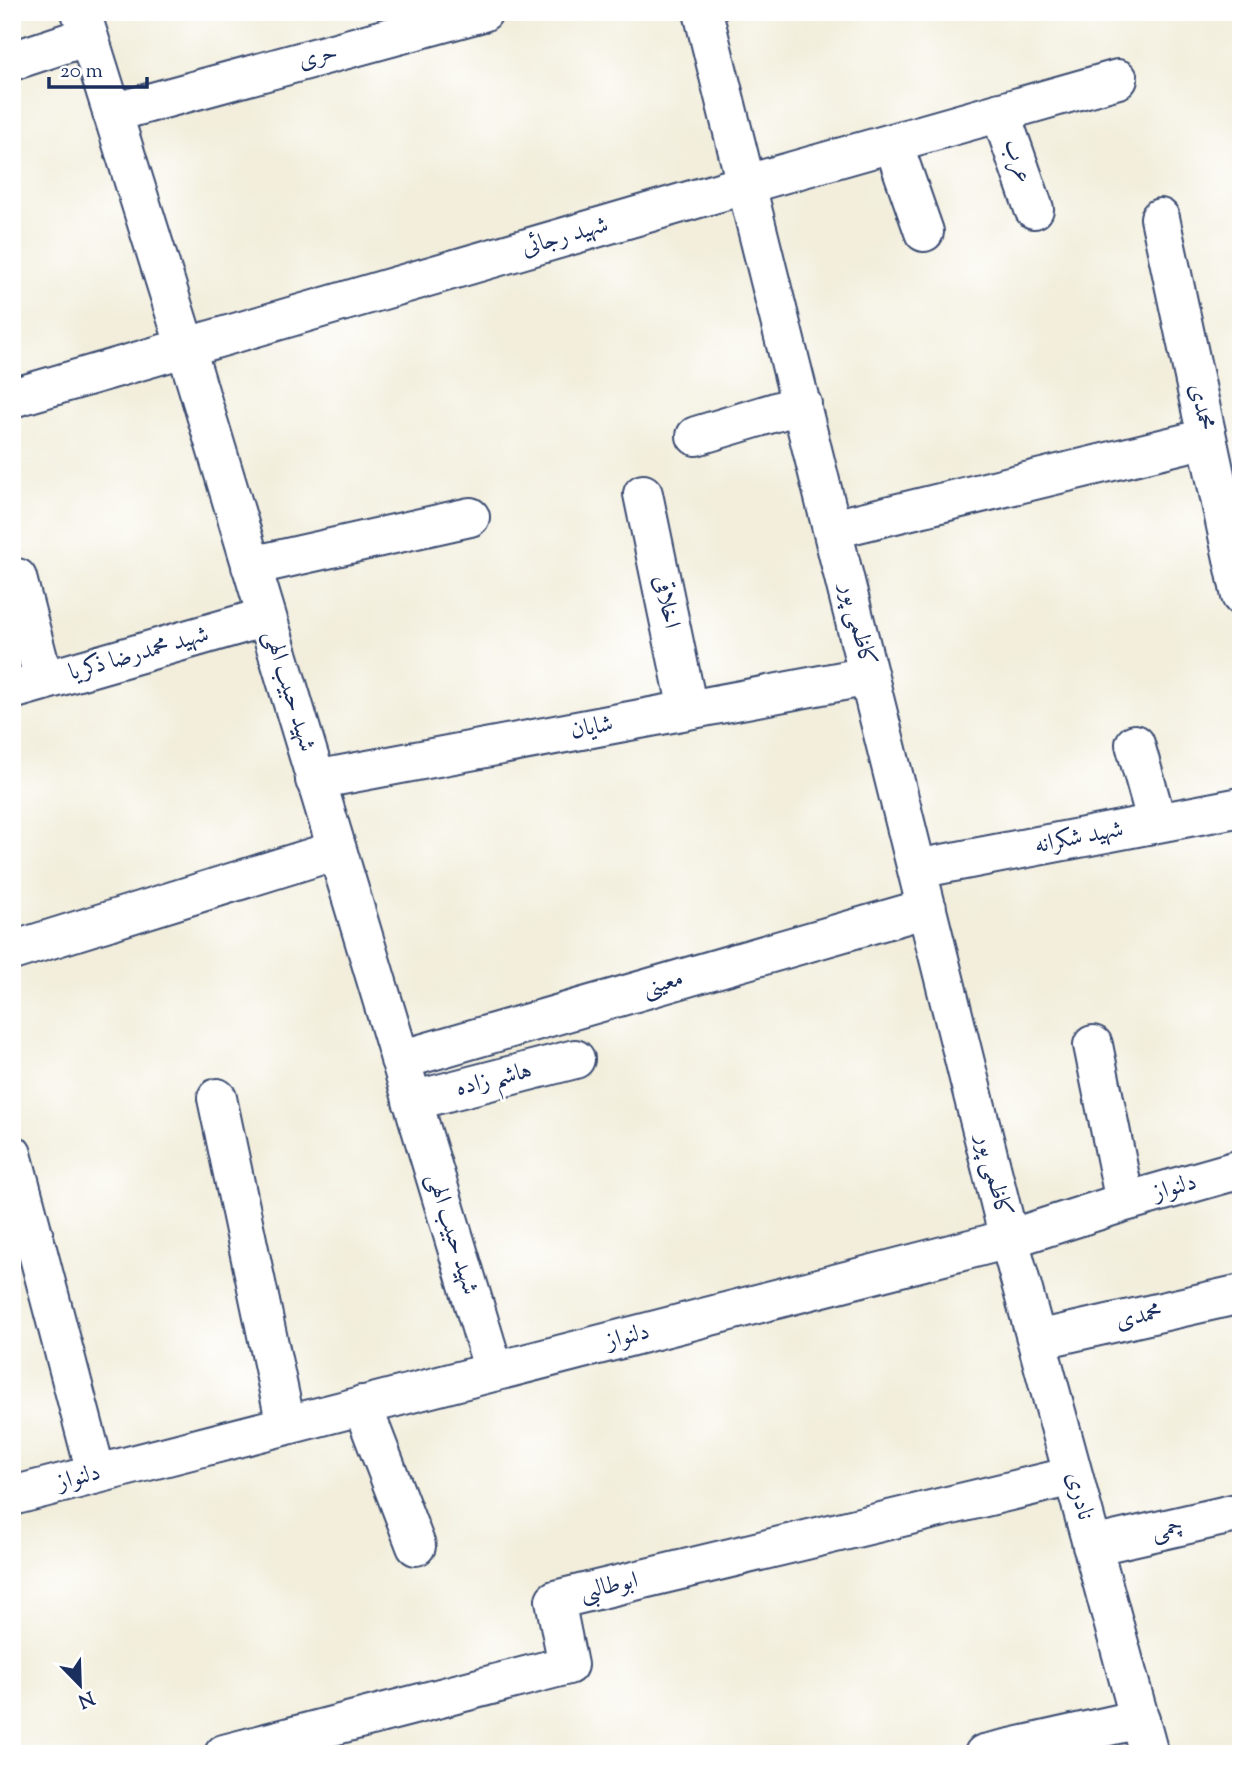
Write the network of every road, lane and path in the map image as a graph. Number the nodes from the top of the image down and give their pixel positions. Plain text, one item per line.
1 (483, 12) edge
2 (704, 12) edge
3 (84, 24) edge
4 (12, 61) edge
5 (1118, 79) dead end
6 (1000, 112) junction
7 (112, 113) junction
8 (892, 143) junction
9 (747, 184) junction
10 (1034, 209) dead end
11 (1160, 218) dead end
12 (924, 232) dead end
13 (186, 348) junction
14 (12, 398) edge
15 (802, 404) junction
16 (696, 436) dead end
17 (1207, 438) junction
18 (643, 494) dead end
19 (470, 517) dead end
20 (833, 529) junction
21 (251, 566) junction
22 (17, 578) dead end
23 (1241, 596) edge
24 (266, 617) junction
25 (869, 676) junction
26 (28, 686) edge
27 (688, 710) junction
28 (1135, 744) dead end
29 (316, 780) junction
30 (1241, 807) edge
31 (1157, 823) junction
32 (337, 850) junction
33 (917, 869) junction
34 (927, 908) junction
35 (12, 951) edge
36 (1093, 1045) dead end
37 (575, 1059) dead end
38 (400, 1060) junction
39 (217, 1098) dead end
40 (412, 1101) junction
41 (12, 1154) edge
42 (1241, 1169) edge
43 (17, 1195) edge
44 (1125, 1202) junction
45 (1009, 1239) junction
46 (1241, 1294) edge
47 (1037, 1340) junction
48 (494, 1371) junction
49 (362, 1405) junction
50 (286, 1425) junction
51 (96, 1473) junction
52 (1073, 1476) junction
53 (12, 1496) edge
54 (1241, 1512) edge
55 (416, 1546) dead end
56 (1093, 1546) junction
57 (1144, 1736) edge
58 (308, 1743) edge
59 (224, 1754) edge
60 (984, 1754) edge

1 - 7 street, حری
2 - 9 street, کاظمی پور
3 - 4 street
3 - 7 street, شهید حبیب الهی
5 - 6 street, شهید رجائی
6 - 8 street, شهید رجائی
6 - 10 street, عرب
7 - 13 street, شهید حبیب الهی
8 - 9 street, شهید رجائی
8 - 12 street
9 - 13 street, شهید رجائی
9 - 15 street, کاظمی پور
11 - 17 street, محمدی
13 - 14 street, شهید رجائی
13 - 21 street, شهید حبیب الهی
15 - 16 street
15 - 20 street, کاظمی پور
17 - 20 street
17 - 23 street, محمدی
18 - 27 street, اخلاقی
19 - 21 street
20 - 25 street, کاظمی پور
21 - 24 street, شهید حبیب الهی
22 - 26 street
24 - 26 street, شهید محمدرضا ذکریا
24 - 29 street, شهید حبیب الهی
25 - 27 street, شایان
25 - 33 street, کاظمی پور
27 - 29 street, شایان
28 - 31 street
29 - 32 street, شهید حبیب الهی
30 - 31 street, شهید شکرانه
31 - 33 street, شهید شکرانه
32 - 35 street
32 - 38 street, شهید حبیب الهی
33 - 34 street, کاظمی پور
34 - 38 street, معینی
34 - 45 street, کاظمی پور
36 - 44 street
37 - 40 street, هاشم زاده
38 - 40 street, شهید حبیب الهی
39 - 50 street
40 - 48 street, شهید حبیب الهی
41 - 43 street
42 - 44 street, دلنواز
43 - 51 street
44 - 45 street, دلنواز
45 - 47 street, نادری
45 - 48 street, دلنواز
46 - 47 street, محمدی
47 - 52 street, نادری
48 - 49 street, دلنواز
49 - 50 street, دلنواز
49 - 55 street
50 - 51 street, دلنواز
51 - 53 street, دلنواز
52 - 56 street, نادری
52 - 58 street, ابوطالبی
54 - 56 street, چمی
56 - 57 street, نادری
57 - 60 street
58 - 59 street, ابوطالبی

